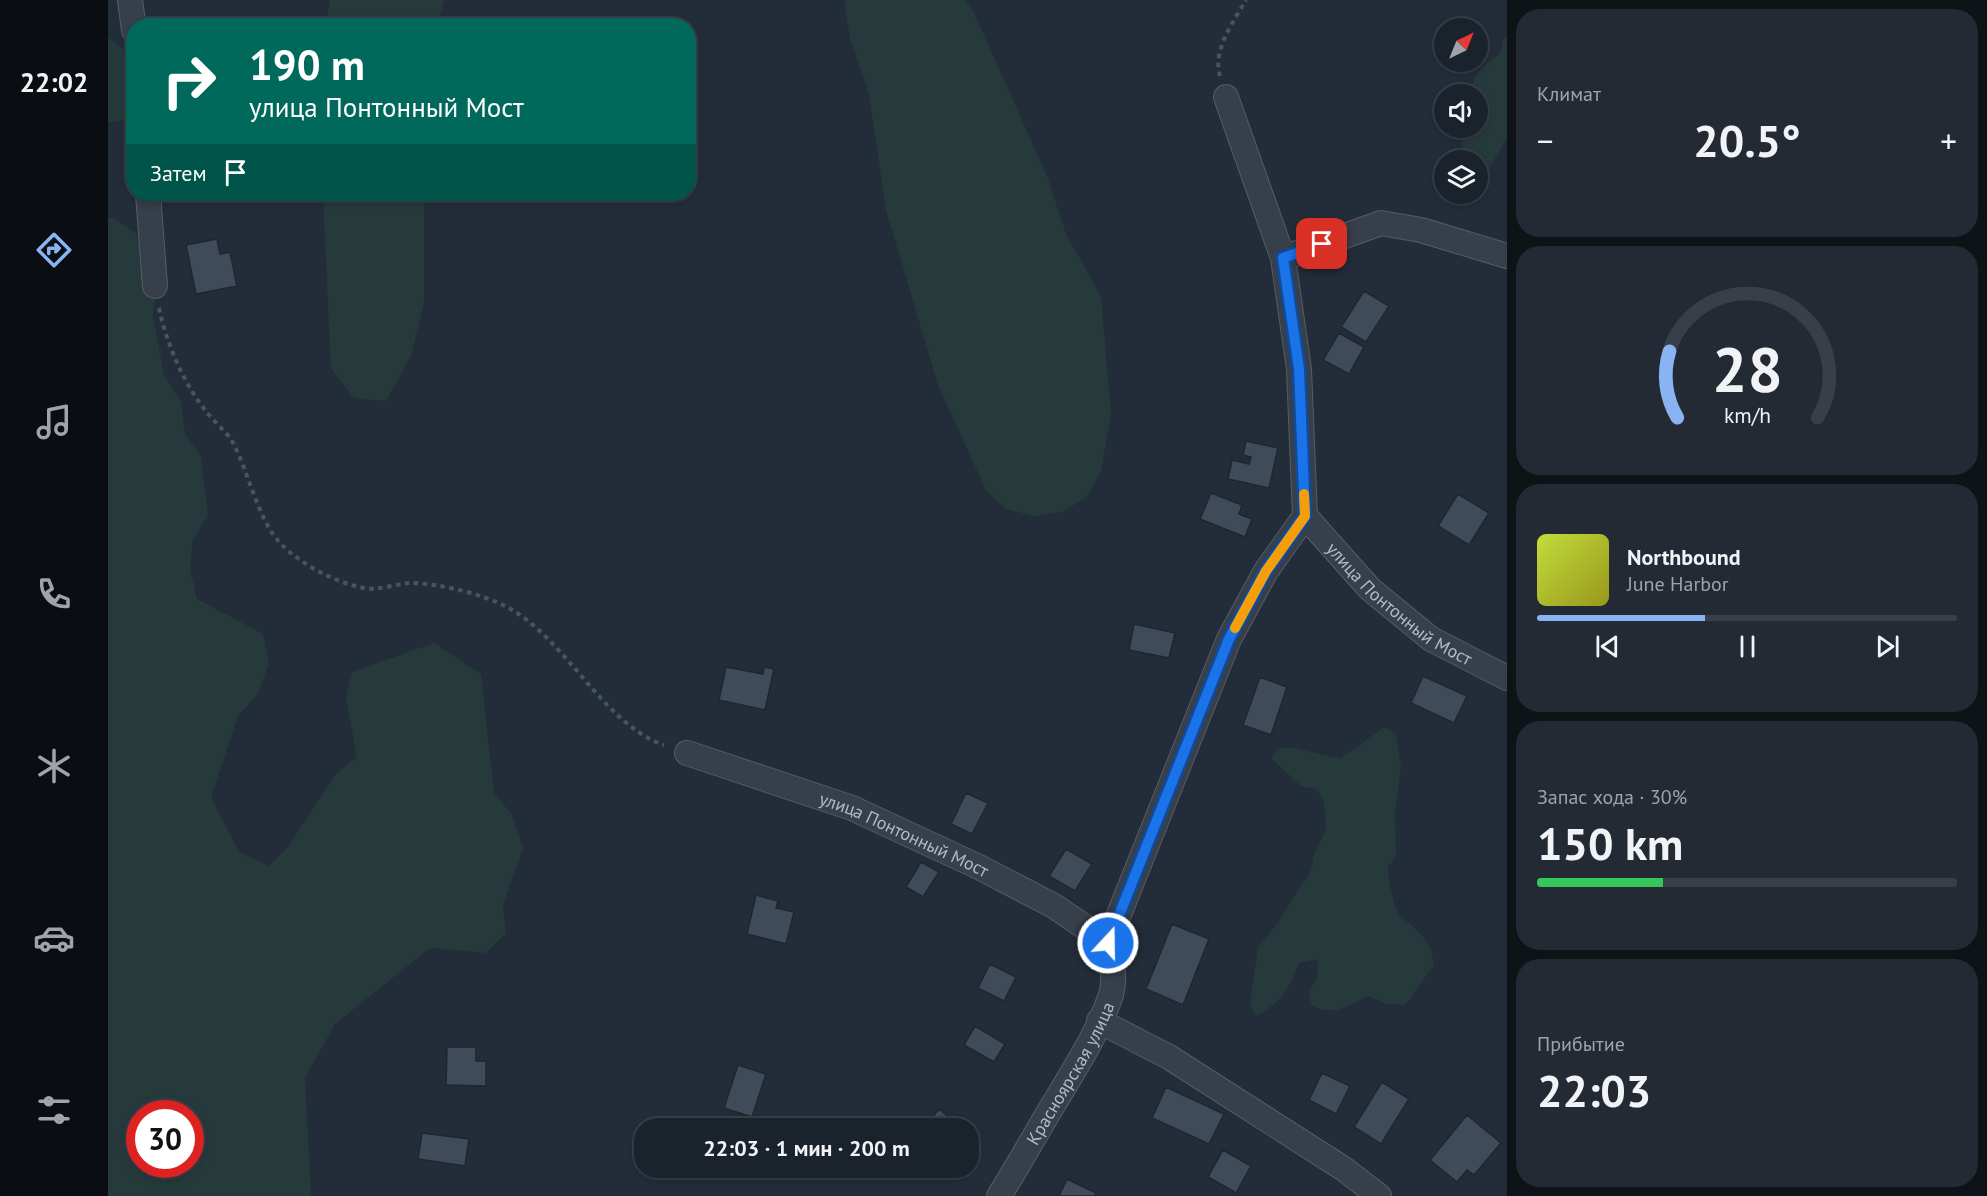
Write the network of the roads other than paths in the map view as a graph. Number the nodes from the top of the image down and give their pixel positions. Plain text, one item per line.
1 (130, 0) edge
2 (132, 18) edge
3 (1226, 97) road end
4 (149, 201) edge
5 (1507, 256) edge
6 (1283, 258) junction
7 (155, 286) road end
8 (1305, 516) junction
9 (1507, 678) edge
10 (687, 753) road end
11 (1108, 943) junction
12 (1099, 1021) junction
13 (999, 1196) edge
14 (1379, 1196) edge

1 - 2 street
3 - 6 street
4 - 7 street
5 - 6 street
6 - 8 street
8 - 9 street, улица Понтонный Мост
8 - 11 street
10 - 11 street, улица Понтонный Мост
11 - 12 street, Красноярская улица
12 - 13 street, Красноярская улица
12 - 14 street

